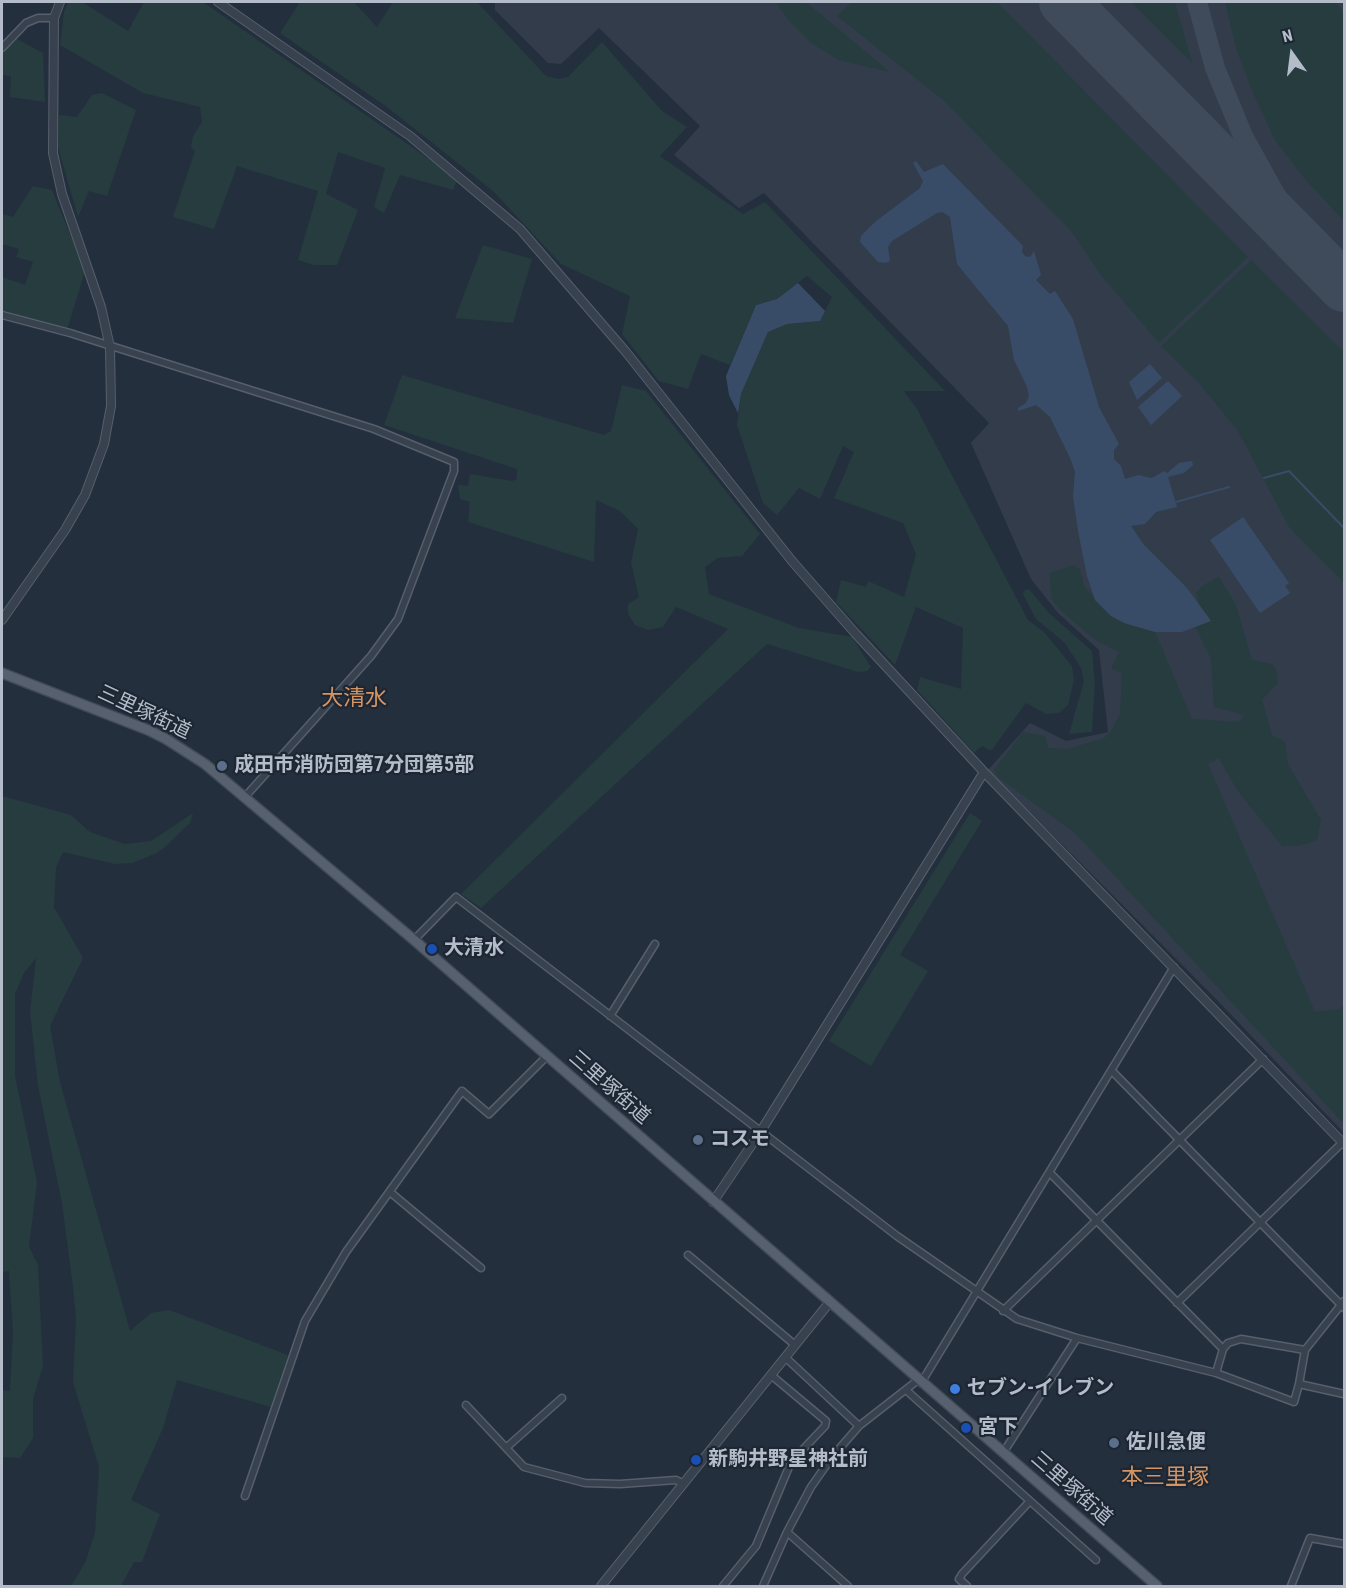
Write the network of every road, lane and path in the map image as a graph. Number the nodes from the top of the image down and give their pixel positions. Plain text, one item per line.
1 (60, 2) edge
2 (218, 2) edge
3 (54, 18) junction
4 (2, 48) edge
5 (2, 315) edge
6 (110, 347) junction
7 (2, 620) edge
8 (2, 673) edge
9 (984, 772) junction
10 (244, 798) junction
11 (414, 940) junction
12 (655, 944) dead end
13 (1174, 967) junction
14 (610, 1017) junction
15 (546, 1057) junction
16 (1263, 1059) junction
17 (1112, 1071) junction
18 (761, 1131) junction
19 (1180, 1140) junction
20 (1343, 1143) edge
21 (1051, 1174) junction
22 (390, 1192) junction
23 (713, 1202) junction
24 (1096, 1221) junction
25 (1260, 1222) junction
26 (688, 1255) dead end
27 (482, 1268) dead end
28 (977, 1293) junction
29 (829, 1303) junction
30 (1177, 1303) junction
31 (1343, 1304) edge
32 (1003, 1311) junction
33 (1077, 1338) junction
34 (795, 1345) junction
35 (1223, 1349) junction
36 (1305, 1350) junction
37 (785, 1357) junction
38 (1216, 1373) junction
39 (771, 1375) junction
40 (919, 1381) junction
41 (1299, 1384) junction
42 (906, 1390) junction
43 (1344, 1394) edge
44 (562, 1398) dead end
45 (466, 1405) dead end
46 (859, 1426) junction
47 (507, 1447) junction
48 (1003, 1454) junction
49 (682, 1483) junction
50 (245, 1496) dead end
51 (1029, 1502) junction
52 (787, 1532) junction
53 (1344, 1544) edge
54 (1096, 1560) dead end
55 (601, 1587) edge
56 (723, 1587) edge
57 (763, 1587) edge
58 (848, 1587) edge
59 (967, 1587) edge
60 (1157, 1587) edge
61 (1291, 1587) edge

1 - 3 street
2 - 9 street
3 - 4 street
3 - 6 street
5 - 6 street
6 - 7 street
6 - 10 street
8 - 10 main road, 三里塚街道
9 - 13 street
9 - 18 street
10 - 11 main road, 三里塚街道
11 - 14 street
11 - 15 main road, 三里塚街道
12 - 14 street
13 - 16 street
13 - 17 street
14 - 18 street
15 - 22 street
15 - 23 main road, 三里塚街道
16 - 19 street
16 - 20 street
17 - 19 street
17 - 21 street
18 - 23 street
18 - 28 street
19 - 24 street
19 - 25 street
20 - 25 street
21 - 24 street
21 - 28 street
22 - 27 street
22 - 50 street
23 - 29 main road, 三里塚街道
24 - 30 street
24 - 32 street
25 - 30 street
25 - 31 street
26 - 34 street
28 - 32 street
28 - 40 street
29 - 34 street
29 - 40 main road, 三里塚街道
30 - 35 street
31 - 36 street
32 - 33 street
33 - 38 street
33 - 48 street
34 - 37 street
35 - 36 street
35 - 38 street
36 - 41 street
37 - 39 street
37 - 46 street
38 - 41 street
39 - 49 street
39 - 56 street
40 - 42 street
40 - 48 main road, 三里塚街道
41 - 43 street
42 - 46 street
42 - 51 street
44 - 47 street
45 - 47 street
46 - 52 street
47 - 49 street
48 - 60 main road, 三里塚街道
49 - 55 street
51 - 54 street
51 - 59 street
52 - 57 street
52 - 58 street
53 - 61 street

